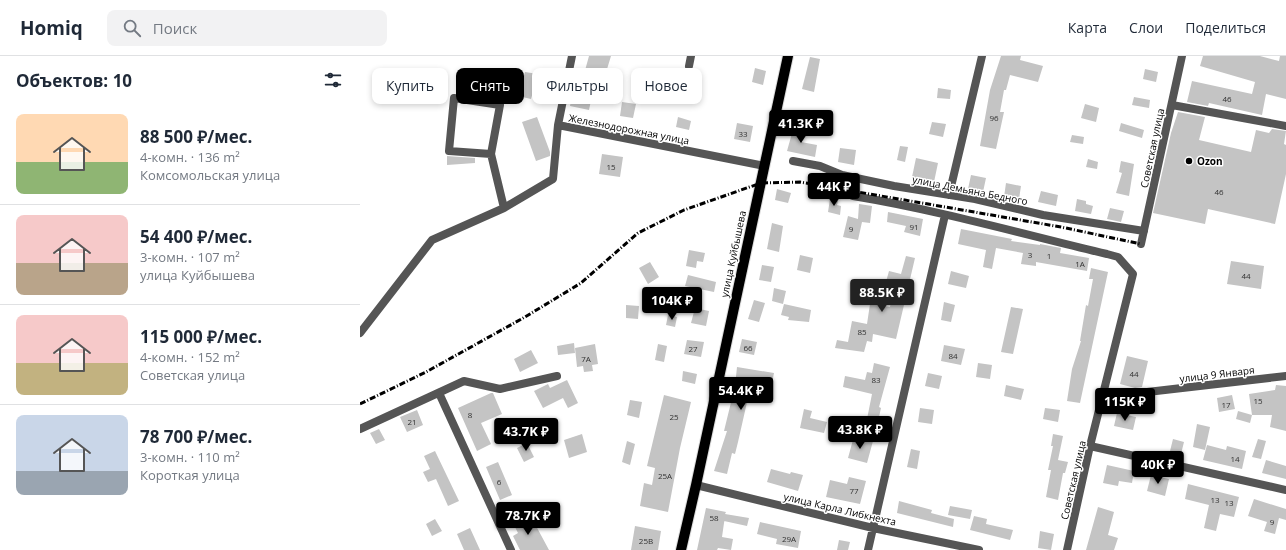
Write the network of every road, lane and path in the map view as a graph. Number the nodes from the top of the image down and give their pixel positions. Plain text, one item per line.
1 (572, 56) edge
2 (691, 56) edge
3 (788, 56) edge
4 (982, 56) edge
5 (1182, 56) edge
6 (689, 66) dead end
7 (1172, 105) junction
8 (558, 125) junction
9 (1286, 126) edge
10 (492, 154) junction
11 (793, 161) dead end
12 (765, 166) junction
13 (949, 195) junction
14 (853, 196) dead end
15 (504, 208) junction
16 (945, 215) junction
17 (1144, 231) junction
18 (1141, 244) dead end
19 (360, 333) edge
20 (557, 376) dead end
21 (1286, 376) edge
22 (439, 393) junction
23 (1104, 397) junction
24 (360, 429) edge
25 (1090, 446) junction
26 (696, 485) junction
27 (1286, 490) edge
28 (873, 528) junction
29 (511, 550) edge
30 (681, 550) edge
31 (868, 550) edge
32 (979, 550) edge
33 (1068, 550) edge

1 - 8 street, Железнодорожная улица
2 - 6 street
3 - 12 main road, улица Куйбышева
4 - 13 street
5 - 7 street, Советская улица
7 - 9 street
7 - 17 street, Советская улица
8 - 12 street, Железнодорожная улица
8 - 15 street
10 - 10 street
10 - 15 street
11 - 13 street, улица Демьяна Бедного
12 - 26 main road, улица Куйбышева
13 - 17 street, улица Демьяна Бедного
14 - 16 street
15 - 19 street
16 - 23 street, Советская улица
16 - 28 street
17 - 18 street, Советская улица
20 - 22 street
21 - 23 street, улица 9 Января
22 - 24 street
22 - 29 street
23 - 25 street, Советская улица
25 - 27 street
25 - 33 street, Советская улица
26 - 28 street, улица Карла Либкнехта
26 - 30 main road, улица Куйбышева
28 - 31 street
28 - 32 street, улица Карла Либкнехта

